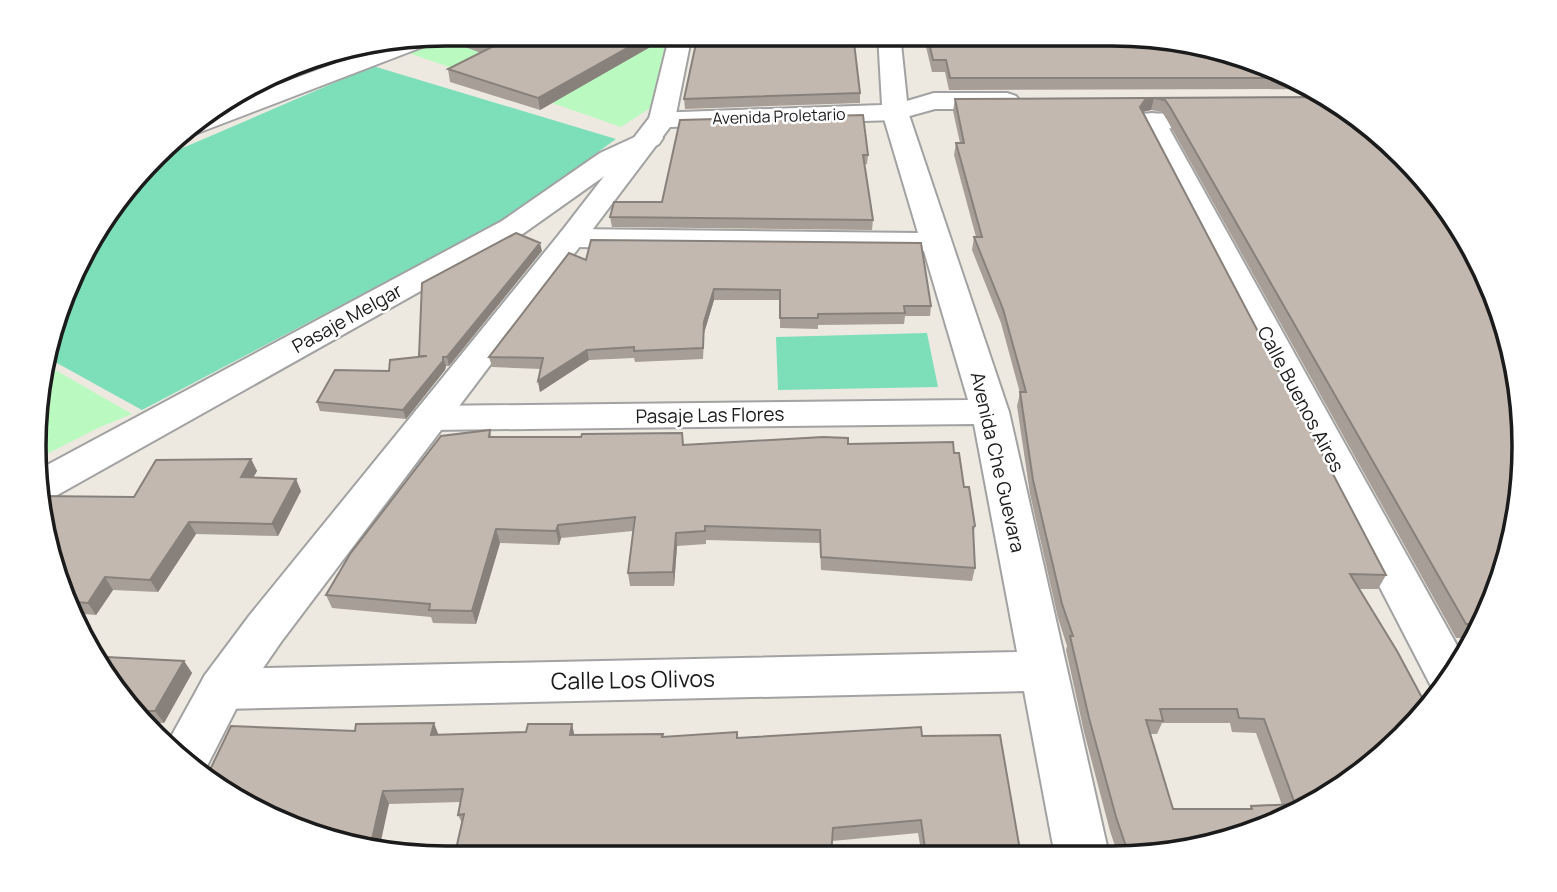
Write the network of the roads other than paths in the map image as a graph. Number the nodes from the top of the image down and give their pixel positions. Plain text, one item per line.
1 (678, 46) edge
2 (890, 46) edge
3 (392, 49) edge
4 (240, 103) edge
5 (895, 112) junction
6 (1022, 112) edge
7 (1152, 121) junction
8 (656, 128) junction
9 (572, 238) junction
10 (936, 242) junction
11 (990, 412) junction
12 (430, 418) junction
13 (47, 483) edge
14 (1445, 667) edge
15 (1044, 671) junction
16 (222, 689) junction
17 (188, 752) edge
18 (1080, 846) edge

1 - 8 street
2 - 5 street, Avenida Che Guevara
3 - 4 street
5 - 6 street, Avenida Proletario
5 - 8 street, Avenida Proletario
5 - 10 street, Avenida Che Guevara
7 - 7 street
7 - 14 street, Calle Buenos Aires
8 - 9 street
8 - 13 street, Pasaje Melgar
9 - 10 street
9 - 12 street
10 - 11 street, Avenida Che Guevara
11 - 12 street, Pasaje Las Flores
11 - 15 street, Avenida Che Guevara
12 - 16 street
15 - 16 street, Calle Los Olivos
15 - 18 street, Avenida Che Guevara
16 - 17 street

